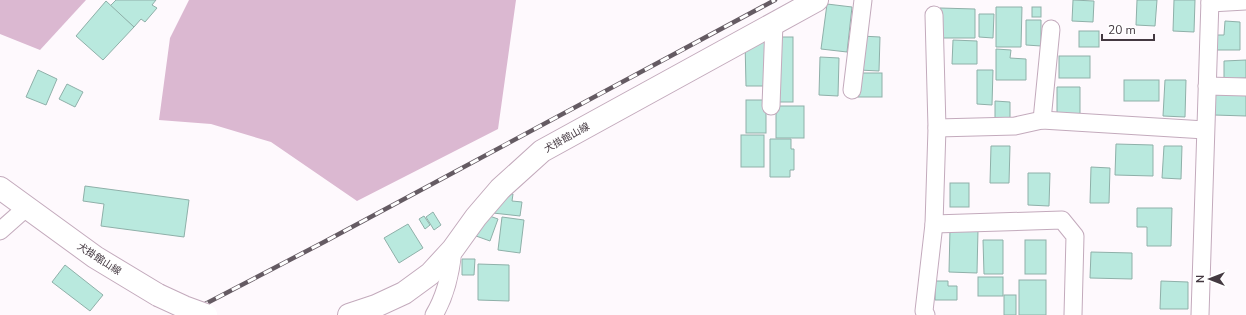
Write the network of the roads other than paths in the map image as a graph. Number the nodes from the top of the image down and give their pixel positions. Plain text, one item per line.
1 (818, 0) edge
2 (863, 0) edge
3 (1246, 1) edge
4 (1210, 2) edge
5 (934, 15) dead end
6 (774, 23) junction
7 (1051, 29) dead end
8 (1207, 86) junction
9 (1246, 87) edge
10 (852, 90) dead end
11 (771, 106) dead end
12 (1042, 120) junction
13 (937, 128) junction
14 (1205, 130) junction
15 (0, 188) edge
16 (26, 208) junction
17 (934, 224) junction
18 (0, 231) edge
19 (453, 249) junction
20 (206, 315) edge
21 (349, 315) edge
22 (434, 315) edge
23 (926, 315) edge
24 (1073, 315) edge
25 (1200, 315) edge

1 - 6 main road, 犬掛館山線
2 - 10 street
3 - 4 street
4 - 8 street
5 - 13 street
6 - 11 street
6 - 19 main road, 犬掛館山線
7 - 12 street
8 - 9 street
8 - 14 street
12 - 13 street
12 - 14 street
13 - 17 street
14 - 25 street
15 - 16 main road, 犬掛館山線
16 - 18 street
16 - 20 main road, 犬掛館山線, bridge
17 - 23 street
17 - 24 street
19 - 21 main road, 犬掛館山線
19 - 22 street

